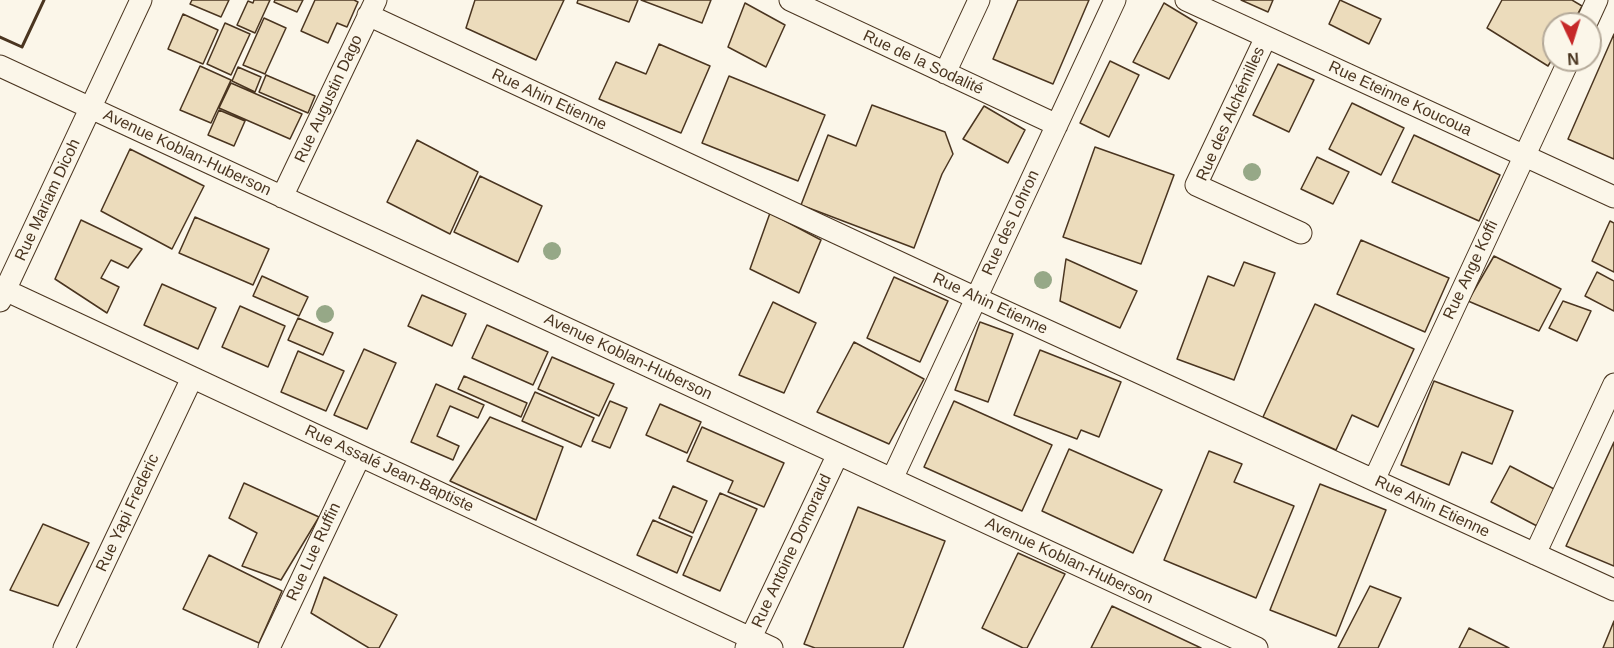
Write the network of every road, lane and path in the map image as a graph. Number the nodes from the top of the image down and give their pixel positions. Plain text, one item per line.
1 (141, 0) edge
2 (790, 0) edge
3 (979, 0) edge
4 (1115, 0) edge
5 (1186, 0) edge
6 (1603, 0) edge
7 (1614, 5) edge
8 (372, 8) edge
9 (1266, 37) junction
10 (0, 66) edge
11 (1564, 72) edge
12 (945, 73) junction
13 (91, 108) junction
14 (1057, 125) junction
15 (1525, 156) junction
16 (282, 197) junction
17 (1614, 197) edge
18 (1301, 233) dead end
19 (4, 287) edge
20 (976, 298) junction
21 (192, 378) junction
22 (1614, 384) edge
23 (838, 454) junction
24 (360, 456) junction
25 (892, 480) junction
26 (1374, 480) junction
27 (1535, 554) junction
28 (1614, 590) edge
29 (749, 643) edge
30 (64, 648) edge
31 (269, 648) edge
32 (772, 648) edge
33 (1257, 648) edge

1 - 13 street, Rue Mariam Dicoh
2 - 12 street, Rue de la Sodalité
3 - 12 street
4 - 14 street, Rue des Lohron
5 - 9 street, Rue Eteinne Koucoua
6 - 7 street
8 - 16 street, Rue Augustin Dago
8 - 20 street, Rue Ahin Etienne
9 - 15 street, Rue Eteinne Koucoua
9 - 18 street, Rue des Alchémilles
10 - 13 street, Avenue Koblan-Huberson
11 - 15 street, Rue Ange Koffi
12 - 14 street, Rue de la Sodalité
13 - 16 street, Avenue Koblan-Huberson
13 - 19 street, Rue Mariam Dicoh
14 - 20 street, Rue des Lohron
15 - 17 street, Rue Eteinne Koucoua
15 - 26 street, Rue Ange Koffi
16 - 23 street, Avenue Koblan-Huberson
19 - 21 street, Rue Assalé Jean-Baptiste
20 - 25 street, Rue des Lohron
20 - 26 street, Rue Ahin Etienne
21 - 24 street, Rue Assalé Jean-Baptiste
21 - 30 street, Rue Yapi Frederic
22 - 27 street
23 - 25 street, Avenue Koblan-Huberson
23 - 29 street, Rue Antoine Domoraud
24 - 29 street, Rue Assalé Jean-Baptiste
24 - 31 street, Rue Lue Ruffin
25 - 33 street, Avenue Koblan-Huberson
26 - 27 street, Rue Ahin Etienne
27 - 28 street, Rue Ahin Etienne
29 - 32 street, Rue Assalé Jean-Baptiste

